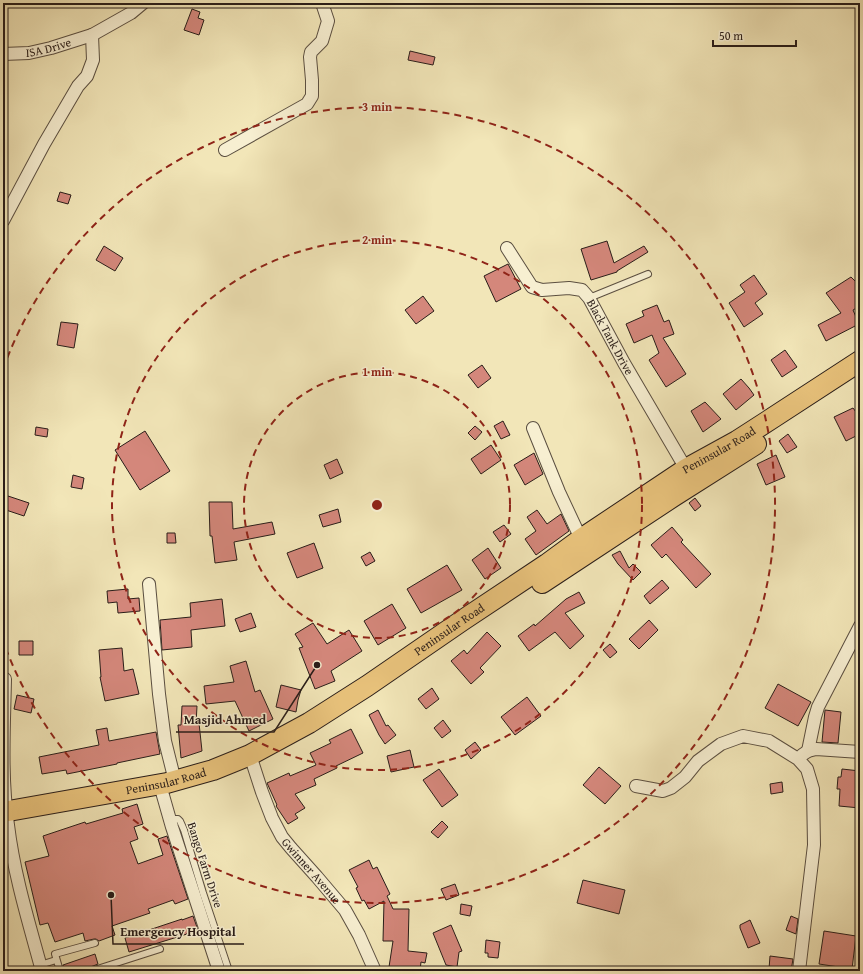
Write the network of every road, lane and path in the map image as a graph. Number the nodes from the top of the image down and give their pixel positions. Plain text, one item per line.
1 (143, 3) edge
2 (322, 3) edge
3 (92, 35) junction
4 (3, 54) edge
5 (225, 150) dead end
6 (3, 221) edge
7 (507, 248) dead end
8 (648, 274) dead end
9 (589, 298) junction
10 (860, 361) edge
11 (860, 376) edge
12 (533, 428) dead end
13 (691, 475) junction
14 (580, 539) junction
15 (149, 584) dead end
16 (860, 626) edge
17 (5, 679) dead end
18 (808, 751) junction
19 (860, 752) edge
20 (798, 759) junction
21 (252, 761) junction
22 (636, 786) dead end
23 (166, 787) junction
24 (5, 818) edge
25 (170, 820) junction
26 (95, 943) dead end
27 (160, 949) dead end
28 (56, 960) junction
29 (41, 968) edge
30 (60, 971) edge
31 (90, 971) edge
32 (219, 971) edge
33 (229, 971) edge
34 (375, 971) edge
35 (799, 971) edge

1 - 3 street, ISA Drive
2 - 5 street
3 - 4 street, ISA Drive
3 - 6 street
7 - 9 street, Black Tank Drive
8 - 9 lane
9 - 13 street, Black Tank Drive
10 - 13 main road, Peninsular Road
11 - 13 main road, Peninsular Road
12 - 14 street
13 - 14 main road, Peninsular Road
13 - 21 main road, Peninsular Road
14 - 21 main road, Peninsular Road
15 - 23 street
16 - 18 street
17 - 24 street
18 - 19 street
18 - 20 street
20 - 22 street
20 - 35 street
21 - 23 main road, Peninsular Road
21 - 34 street, Gwinner Avenue
23 - 24 main road, Peninsular Road
23 - 25 street
24 - 29 street
25 - 32 street
25 - 33 lane, Bango Farm Drive
26 - 28 lane
27 - 31 lane
28 - 29 lane
28 - 30 lane

